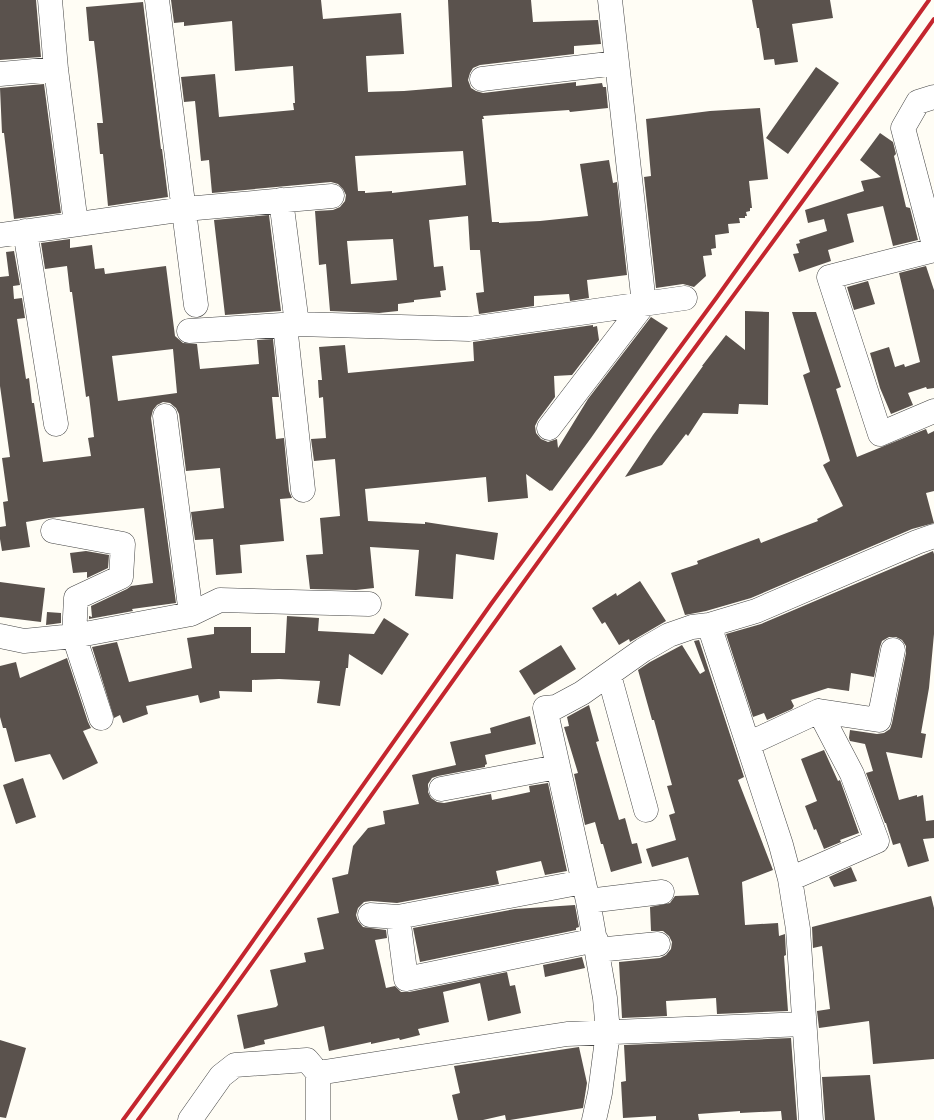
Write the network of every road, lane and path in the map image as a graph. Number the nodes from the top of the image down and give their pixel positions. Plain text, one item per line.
1 (50, 0) edge
2 (157, 0) edge
3 (610, 0) edge
4 (617, 62) junction
5 (56, 69) junction
6 (0, 74) edge
7 (482, 80) dead end
8 (934, 97) edge
9 (332, 196) dead end
10 (281, 200) junction
11 (185, 209) junction
12 (76, 224) junction
13 (25, 231) junction
14 (0, 235) edge
15 (934, 245) edge
16 (934, 250) edge
17 (685, 298) dead end
18 (644, 304) junction
19 (196, 305) dead end
20 (291, 325) junction
21 (189, 331) dead end
22 (934, 410) edge
23 (165, 416) dead end
24 (56, 424) dead end
25 (549, 428) dead end
26 (303, 490) dead end
27 (52, 531) dead end
28 (934, 536) edge
29 (369, 604) dead end
30 (191, 614) junction
31 (708, 624) junction
32 (0, 636) edge
33 (74, 636) junction
34 (893, 650) dead end
35 (610, 675) junction
36 (819, 712) junction
37 (101, 718) dead end
38 (748, 744) junction
39 (557, 766) junction
40 (441, 789) dead end
41 (646, 810) dead end
42 (790, 879) junction
43 (586, 891) junction
44 (662, 892) dead end
45 (370, 915) dead end
46 (398, 917) junction
47 (658, 944) dead end
48 (596, 945) junction
49 (804, 1024) junction
50 (608, 1032) junction
51 (318, 1072) junction
52 (190, 1120) edge
53 (318, 1120) edge
54 (594, 1120) edge
55 (811, 1120) edge

1 - 5 street
2 - 11 street
3 - 4 street
4 - 7 street
4 - 18 street
5 - 6 street
5 - 12 street
8 - 15 street
9 - 10 street
10 - 11 street
10 - 20 street
11 - 12 street
11 - 19 street
12 - 13 street
13 - 14 street
13 - 24 street
16 - 22 street
17 - 18 street
18 - 20 street
18 - 25 street
20 - 21 street
20 - 26 street
23 - 30 street
27 - 33 street
28 - 31 street
29 - 30 street
30 - 33 street
31 - 35 street
31 - 38 street
32 - 33 street
33 - 37 street
34 - 36 street
35 - 39 street
35 - 41 street
36 - 38 street
36 - 42 street
38 - 42 street
39 - 40 street
39 - 43 street
42 - 49 street
43 - 44 street
43 - 46 street
43 - 48 street
45 - 46 street
46 - 48 street
47 - 48 street
48 - 50 street
49 - 50 street
49 - 55 street
50 - 51 street
50 - 54 street
51 - 52 street
51 - 53 street

